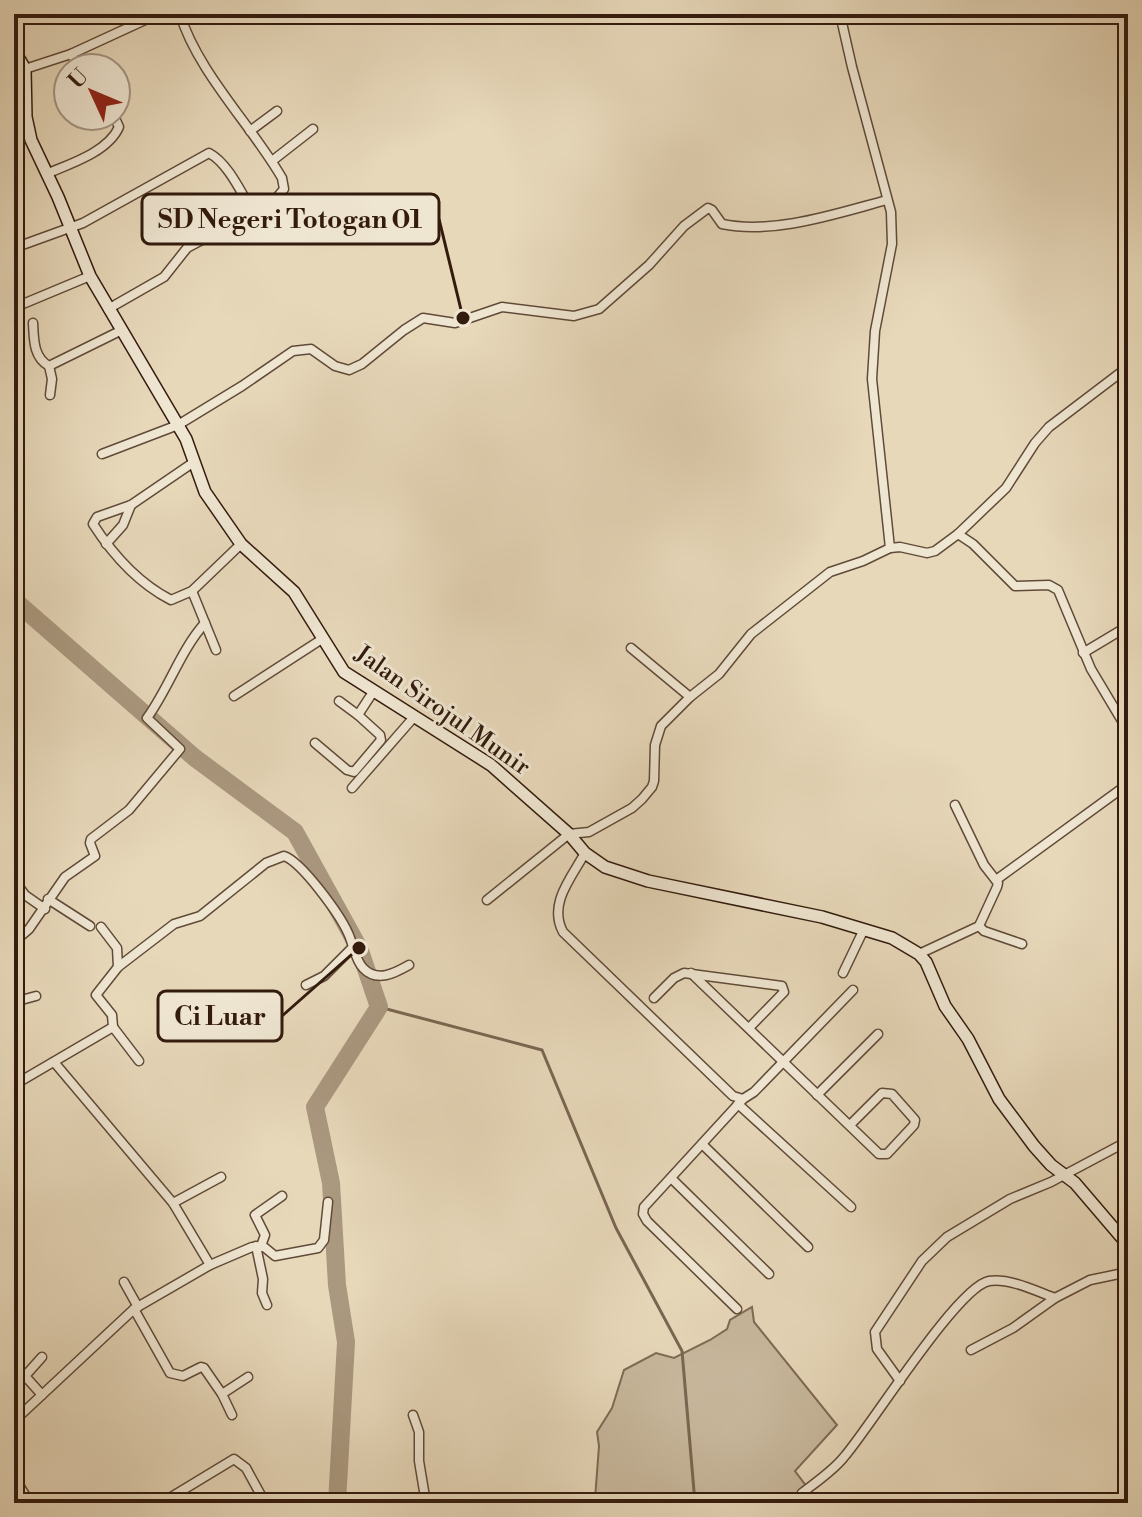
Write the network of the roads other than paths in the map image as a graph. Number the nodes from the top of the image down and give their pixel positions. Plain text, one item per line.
1 (33, 14) edge
2 (158, 14) edge
3 (180, 14) edge
4 (840, 14) edge
5 (14, 23) edge
6 (14, 50) edge
7 (75, 52) edge
8 (52, 60) edge
9 (25, 69) junction
10 (277, 111) dead end
11 (313, 129) dead end
12 (250, 131) junction
13 (116, 132) edge
14 (272, 161) junction
15 (46, 174) junction
16 (887, 200) junction
17 (253, 212) junction
18 (70, 229) junction
19 (14, 248) edge
20 (90, 276) junction
21 (18, 306) dead end
22 (108, 309) junction
23 (33, 323) dead end
24 (120, 331) junction
25 (49, 366) junction
26 (1128, 367) edge
27 (50, 395) dead end
28 (178, 425) junction
29 (102, 454) dead end
30 (194, 462) junction
31 (131, 505) junction
32 (958, 534) junction
33 (106, 544) junction
34 (241, 544) junction
35 (890, 548) junction
36 (192, 591) junction
37 (205, 623) junction
38 (1128, 626) edge
39 (322, 639) junction
40 (631, 648) dead end
41 (216, 650) dead end
42 (1083, 653) junction
43 (373, 692) junction
44 (234, 696) dead end
45 (690, 697) junction
46 (339, 701) dead end
47 (358, 715) junction
48 (414, 717) junction
49 (1128, 731) edge
50 (315, 743) dead end
51 (1128, 784) edge
52 (352, 788) dead end
53 (955, 805) dead end
54 (569, 834) junction
55 (585, 853) junction
56 (996, 880) junction
57 (15, 881) edge
58 (487, 900) dead end
59 (46, 904) junction
60 (90, 926) dead end
61 (979, 926) junction
62 (101, 927) dead end
63 (864, 929) junction
64 (14, 942) edge
65 (1022, 944) dead end
66 (354, 946) junction
67 (919, 954) junction
68 (409, 965) dead end
69 (118, 967) junction
70 (691, 973) junction
71 (843, 973) dead end
72 (728, 979) junction
73 (306, 985) dead end
74 (853, 990) dead end
75 (714, 994) junction
76 (36, 996) dead end
77 (654, 998) dead end
78 (14, 1002) edge
79 (113, 1027) junction
80 (750, 1027) junction
81 (878, 1034) dead end
82 (139, 1061) dead end
83 (54, 1062) junction
84 (785, 1062) junction
85 (14, 1085) edge
86 (817, 1095) junction
87 (740, 1102) junction
88 (850, 1125) junction
89 (1128, 1141) edge
90 (702, 1144) junction
91 (1063, 1175) junction
92 (221, 1177) dead end
93 (671, 1178) junction
94 (282, 1196) dead end
95 (328, 1202) dead end
96 (173, 1203) junction
97 (851, 1207) dead end
98 (1128, 1245) edge
99 (258, 1246) junction
100 (808, 1247) dead end
101 (210, 1265) junction
102 (1128, 1272) edge
103 (769, 1274) dead end
104 (124, 1282) dead end
105 (1055, 1298) junction
106 (267, 1305) dead end
107 (136, 1308) junction
108 (737, 1309) dead end
109 (971, 1350) dead end
110 (42, 1357) dead end
111 (248, 1377) dead end
112 (900, 1381) junction
113 (222, 1394) junction
114 (42, 1395) junction
115 (232, 1415) dead end
116 (413, 1415) dead end
117 (14, 1421) edge
118 (14, 1477) edge
119 (802, 1493) dead end
120 (168, 1499) dead end
121 (30, 1503) edge
122 (263, 1503) edge
123 (426, 1503) edge

1 - 5 street
2 - 7 street
3 - 12 street
4 - 16 street
6 - 9 street, Jalan Sirojul Munir
8 - 9 street
9 - 15 street, Jalan Sirojul Munir
10 - 12 street
11 - 14 street
12 - 14 street
13 - 15 street
14 - 17 street
15 - 18 street, Jalan Sirojul Munir
16 - 28 street
16 - 35 street
17 - 18 street
17 - 22 street
18 - 19 street
18 - 20 street, Jalan Sirojul Munir
20 - 21 street
20 - 22 street, Jalan Sirojul Munir
22 - 24 street, Jalan Sirojul Munir
23 - 25 street
24 - 25 street
24 - 28 street, Jalan Sirojul Munir
25 - 27 street
26 - 32 street
28 - 29 street
28 - 30 street, Jalan Sirojul Munir
30 - 31 street
30 - 34 street, Jalan Sirojul Munir
31 - 33 street
31 - 33 street
32 - 35 street
32 - 42 street
33 - 36 street
34 - 36 street
34 - 39 street, Jalan Sirojul Munir
35 - 45 street
36 - 37 street
37 - 41 street
37 - 59 street
38 - 42 street
39 - 43 street, Jalan Sirojul Munir
39 - 44 street
40 - 45 street
42 - 49 street
43 - 47 street
43 - 48 street, Jalan Sirojul Munir
45 - 54 street
46 - 47 street
47 - 50 street
48 - 52 street
48 - 54 street, Jalan Sirojul Munir
51 - 56 street
53 - 56 street
54 - 55 street, Jalan Sirojul Munir
54 - 58 street
55 - 63 street, Jalan Sirojul Munir
55 - 87 street
56 - 61 street
57 - 59 street
59 - 60 street
59 - 64 street
61 - 65 street
61 - 67 street
62 - 69 street
63 - 67 street, Jalan Sirojul Munir
63 - 71 street
66 - 68 street
66 - 69 street
66 - 73 street
67 - 91 street
69 - 79 street
70 - 72 street
70 - 75 street
70 - 77 street
72 - 75 street
72 - 80 street
74 - 84 street
75 - 80 street
76 - 78 street
79 - 82 street
79 - 83 street
80 - 84 street
81 - 86 street
83 - 85 street
83 - 96 street
84 - 86 street
84 - 87 street
86 - 88 street
87 - 90 street
87 - 97 street
88 - 88 street
89 - 91 street
90 - 93 street
90 - 100 street
91 - 98 street
91 - 112 street
92 - 96 street
93 - 103 street
93 - 108 street
94 - 99 street
95 - 99 street
96 - 101 street
99 - 101 street
99 - 106 street
101 - 107 street
102 - 105 street
104 - 107 street
105 - 109 street
105 - 112 street
107 - 113 street
107 - 114 street
110 - 114 street
111 - 113 street
112 - 119 street
113 - 115 street
114 - 117 street
116 - 123 street
118 - 121 street
120 - 122 street

